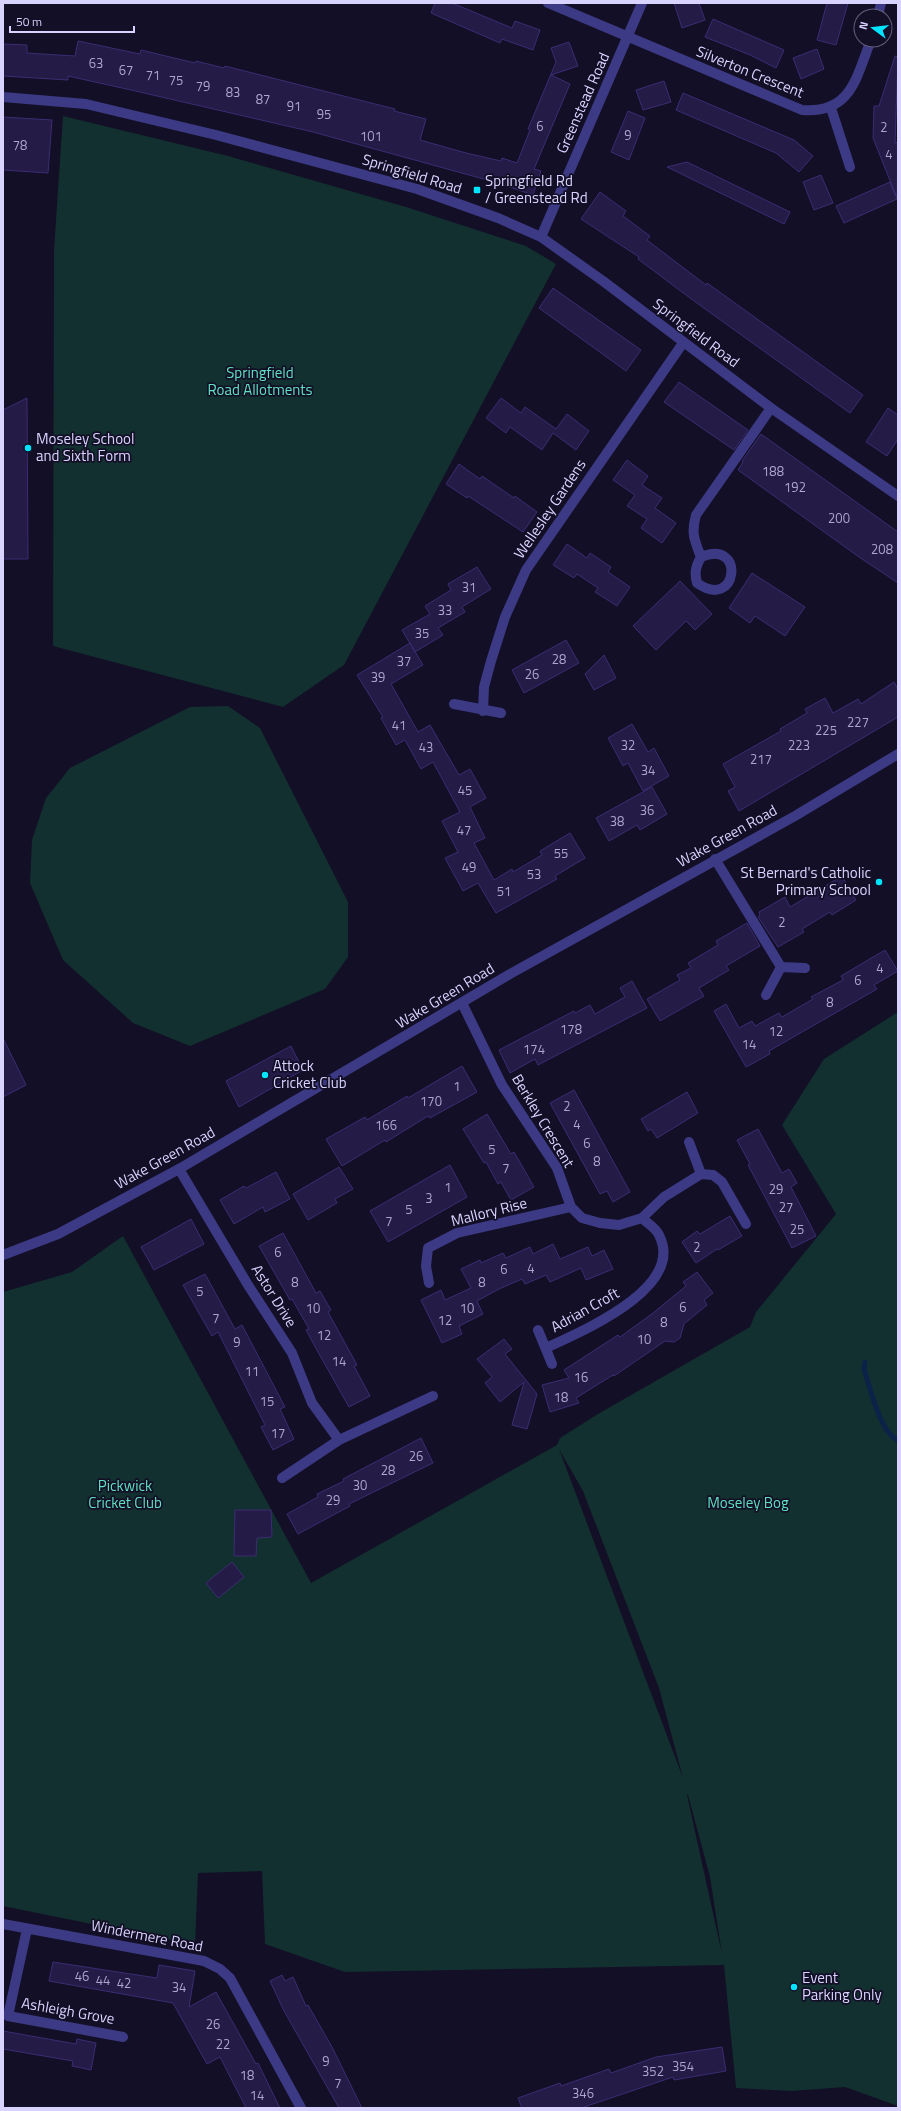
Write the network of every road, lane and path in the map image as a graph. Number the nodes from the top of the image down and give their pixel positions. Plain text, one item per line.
1 (548, 3) edge
2 (642, 3) edge
3 (628, 37) junction
4 (868, 48) edge
5 (3, 97) edge
6 (831, 108) junction
7 (850, 166) dead end
8 (541, 237) junction
9 (684, 343) junction
10 (771, 408) junction
11 (898, 496) edge
12 (701, 557) dead end
13 (454, 704) dead end
14 (483, 711) junction
15 (501, 713) dead end
16 (898, 754) edge
17 (715, 859) junction
18 (781, 967) junction
19 (805, 968) dead end
20 (766, 995) dead end
21 (462, 1003) junction
22 (689, 1142) dead end
23 (179, 1169) junction
24 (701, 1174) junction
25 (571, 1207) junction
26 (642, 1218) junction
27 (746, 1224) dead end
28 (3, 1256) edge
29 (430, 1282) dead end
30 (538, 1330) dead end
31 (546, 1348) junction
32 (552, 1364) dead end
33 (433, 1396) dead end
34 (339, 1440) junction
35 (282, 1478) dead end
36 (3, 1924) edge
37 (27, 1929) junction
38 (5, 2015) edge
39 (123, 2037) dead end
40 (301, 2108) edge

1 - 3 street, Silverton Crescent
2 - 3 street, Greenstead Road
3 - 6 street, Silverton Crescent
3 - 8 street, Greenstead Road
4 - 6 street
5 - 8 street, Springfield Road
6 - 7 street
8 - 9 street, Springfield Road
9 - 10 street, Springfield Road
9 - 14 street, Wellesley Gardens
10 - 11 street, Springfield Road
10 - 12 street
13 - 14 street
14 - 15 street
16 - 17 street, Wake Green Road
17 - 18 street
17 - 21 street, Wake Green Road
18 - 19 street
18 - 20 street
21 - 23 street, Wake Green Road
21 - 25 street, Berkley Crescent
22 - 24 street
23 - 28 street, Wake Green Road
23 - 34 street, Astor Drive
24 - 26 street
24 - 27 street
25 - 26 street
25 - 29 street, Mallory Rise
26 - 31 street, Adrian Croft
30 - 31 street, Adrian Croft
31 - 32 street, Adrian Croft
33 - 34 street
34 - 35 street
36 - 37 street, Windermere Road
37 - 38 street, Ashleigh Grove
37 - 40 street, Windermere Road
38 - 39 street, Ashleigh Grove

